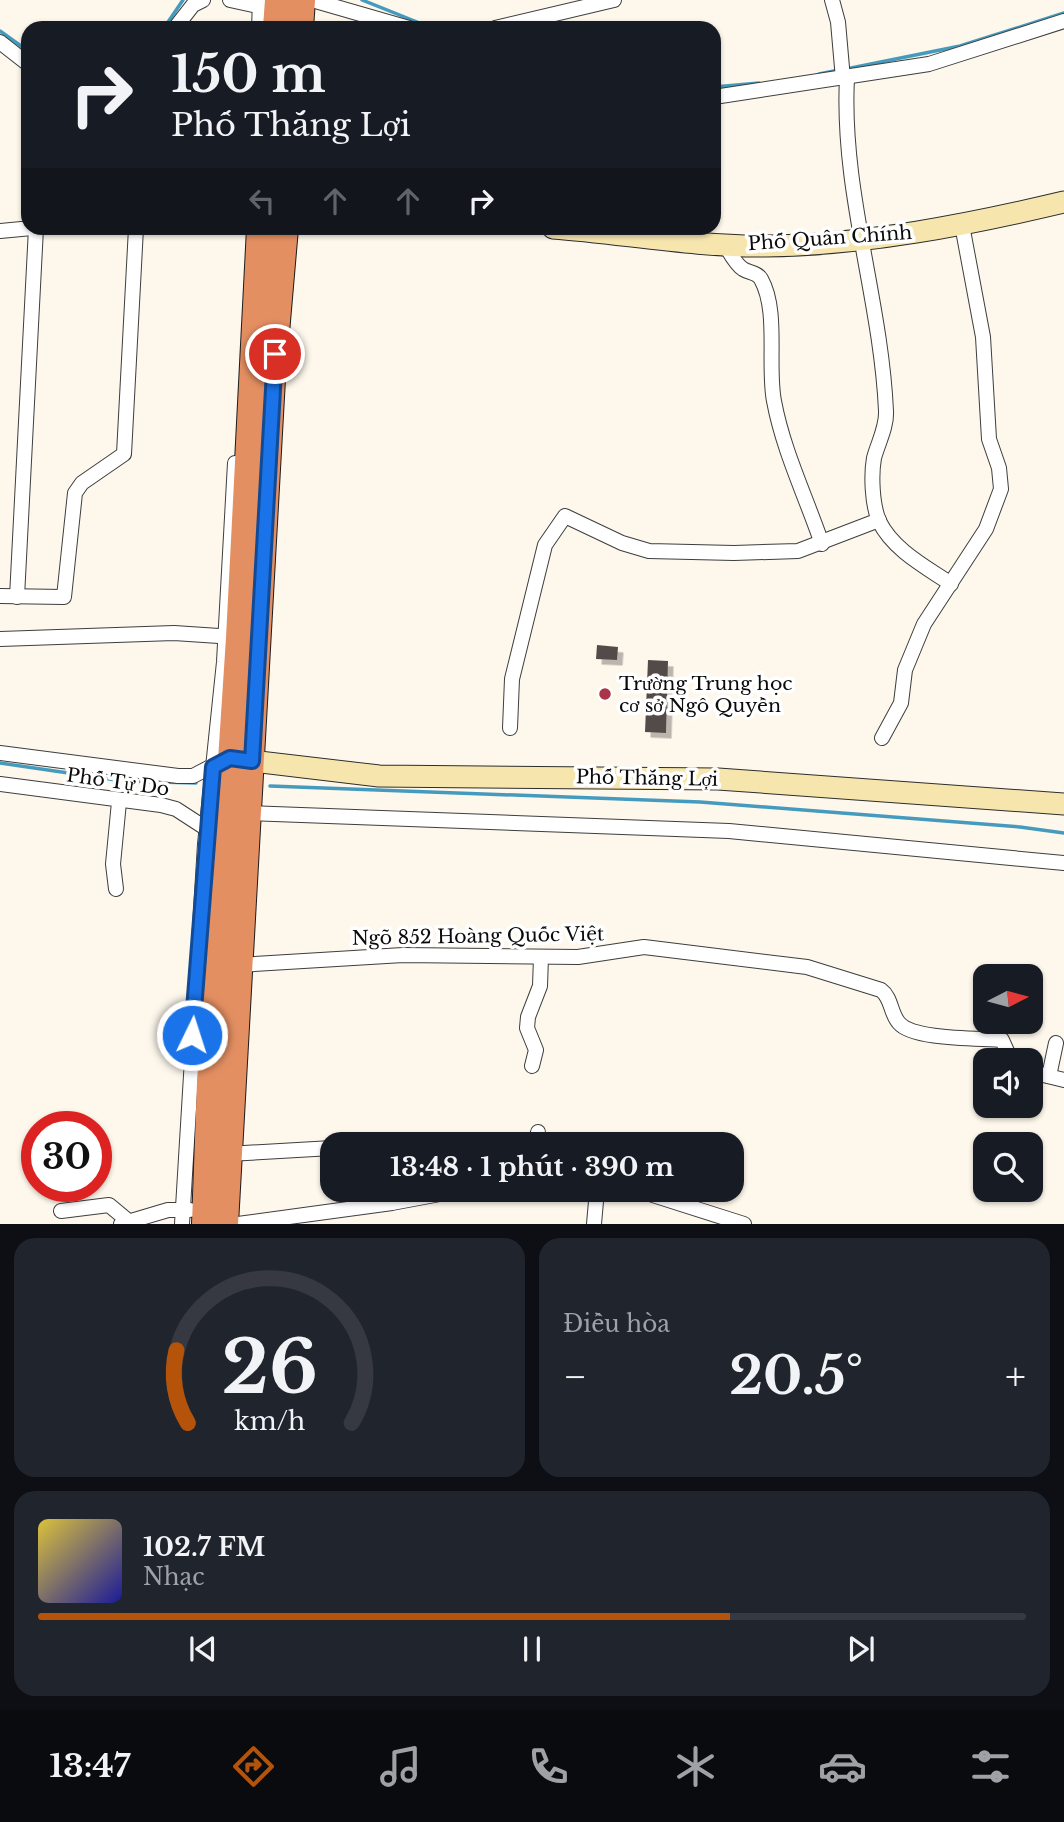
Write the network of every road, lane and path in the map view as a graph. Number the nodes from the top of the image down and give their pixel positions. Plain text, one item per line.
1 (203, 0) edge
2 (230, 0) edge
3 (302, 0) edge
4 (312, 0) edge
5 (614, 0) edge
6 (832, 0) edge
7 (268, 12) edge
8 (180, 21) edge
9 (300, 21) edge
10 (385, 21) edge
11 (525, 21) edge
12 (1064, 21) edge
13 (0, 42) edge
14 (21, 58) edge
15 (844, 74) junction
16 (721, 96) edge
17 (1064, 202) edge
18 (962, 225) junction
19 (21, 229) edge
20 (0, 231) edge
21 (34, 235) edge
22 (136, 235) edge
23 (248, 235) edge
24 (260, 235) edge
25 (284, 235) edge
26 (633, 235) edge
27 (861, 238) junction
28 (724, 243) junction
29 (879, 520) junction
30 (822, 544) junction
31 (951, 584) junction
32 (0, 596) edge
33 (17, 597) junction
34 (232, 637) junction
35 (0, 639) edge
36 (510, 728) dead end
37 (881, 738) dead end
38 (0, 754) edge
39 (232, 762) junction
40 (0, 784) edge
41 (119, 802) junction
42 (1064, 804) edge
43 (248, 813) junction
44 (216, 831) junction
45 (1064, 863) edge
46 (116, 889) dead end
47 (541, 957) junction
48 (239, 965) junction
49 (1056, 1043) dead end
50 (1006, 1048) edge
51 (533, 1066) dead end
52 (1057, 1078) edge
53 (320, 1149) edge
54 (228, 1154) junction
55 (397, 1202) edge
56 (596, 1202) edge
57 (676, 1202) edge
58 (61, 1211) dead end
59 (200, 1218) edge
60 (124, 1222) edge
61 (237, 1223) edge
62 (594, 1223) edge
63 (744, 1223) edge

1 - 8 street
2 - 7 street
3 - 9 highway
4 - 10 street
5 - 11 street
6 - 15 street
12 - 15 street
13 - 14 street
15 - 16 street
15 - 27 street
17 - 18 street, Phố Quân Chính
18 - 27 street, Phố Quân Chính
18 - 31 street
19 - 20 street
21 - 33 street
22 - 33 street
23 - 34 street
24 - 34 highway
25 - 39 highway
26 - 28 street, Phố Quân Chính
27 - 28 street, Phố Quân Chính
27 - 29 street
28 - 30 street
29 - 30 street
29 - 31 street
30 - 36 street
31 - 37 street
32 - 33 street
34 - 35 street
34 - 39 highway
38 - 39 street
39 - 42 street, Phố Thắng Lợi
39 - 43 highway
39 - 44 highway
40 - 41 street, Phố Tự Do
41 - 44 street, Phố Tự Do
41 - 46 street
43 - 45 street
43 - 48 highway
44 - 59 highway
47 - 48 street, Ngõ 852 Hoàng Quốc Việt
47 - 50 street, Ngõ 852 Hoàng Quốc Việt
47 - 51 street
48 - 54 highway
49 - 52 street
53 - 54 street
54 - 59 highway
55 - 61 street
56 - 62 street
57 - 63 street
58 - 60 street
59 - 60 street

